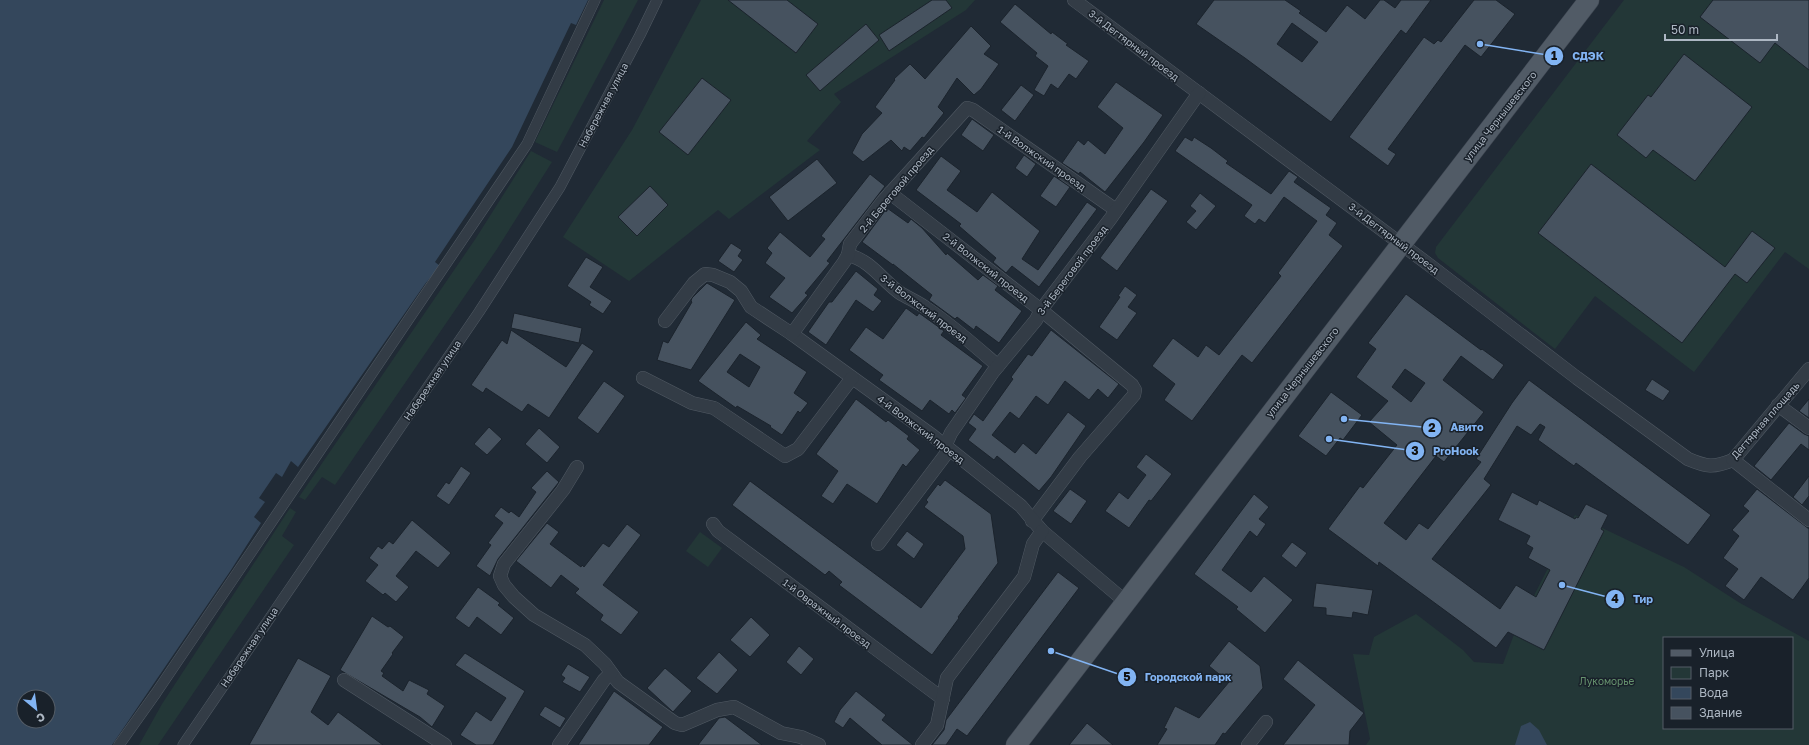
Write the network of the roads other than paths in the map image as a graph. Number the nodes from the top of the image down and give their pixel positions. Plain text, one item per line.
1 (594, 0) edge
2 (657, 0) edge
3 (1074, 0) edge
4 (1589, 0) edge
5 (1199, 93) junction
6 (967, 108) joint
7 (890, 193) junction
8 (1116, 210) junction
9 (1401, 244) junction
10 (848, 255) junction
11 (1041, 310) junction
12 (665, 321) dead end
13 (792, 334) junction
14 (998, 366) junction
15 (1809, 370) edge
16 (643, 378) dead end
17 (852, 378) junction
18 (1778, 405) junction
19 (1809, 428) edge
20 (947, 448) junction
21 (1733, 460) junction
22 (1718, 466) joint
23 (577, 467) dead end
24 (1809, 520) edge
25 (1032, 521) junction
26 (713, 524) dead end
27 (1042, 531) junction
28 (878, 544) dead end
29 (1126, 602) junction
30 (611, 673) junction
31 (344, 680) dead end
32 (942, 699) junction
33 (1266, 722) dead end
34 (119, 745) edge
35 (183, 745) edge
36 (445, 745) edge
37 (559, 745) edge
38 (819, 745) edge
39 (922, 745) edge
40 (1016, 745) edge
41 (1248, 745) edge

1 - 34 street
2 - 35 street, Набережная улица
3 - 5 street, 3-й Дегтярный проезд
4 - 9 main road, улица Чернышевского
5 - 8 street, 3-й Береговой проезд
5 - 9 street, 3-й Дегтярный проезд
6 - 7 street, 2-й Береговой проезд
6 - 8 street, 1-й Волжский проезд
7 - 10 street, 2-й Береговой проезд
7 - 11 street, 2-й Волжский проезд
8 - 11 street, 3-й Береговой проезд
9 - 22 street, 3-й Дегтярный проезд
9 - 29 main road, улица Чернышевского
10 - 13 street, 2-й Береговой проезд
10 - 14 street, 3-й Волжский проезд
11 - 14 street, 3-й Береговой проезд
11 - 25 street, 2-й Волжский проезд
12 - 13 street, 4-й Волжский проезд
13 - 17 street, 4-й Волжский проезд
14 - 20 street, 3-й Береговой проезд
15 - 18 street, Дегтярная площадь
16 - 17 street
17 - 20 street, 4-й Волжский проезд
18 - 19 street
18 - 21 street, Дегтярная площадь
20 - 25 street, 4-й Волжский проезд
20 - 28 street, 3-й Береговой проезд
21 - 22 street, Дегтярная площадь
21 - 24 street
23 - 30 street
25 - 27 street, 4-й Волжский проезд
26 - 32 street, 1-й Овражный проезд
27 - 29 street, 4-й Волжский проезд
27 - 32 street
29 - 40 main road, улица Чернышевского
30 - 37 street
30 - 38 street
31 - 36 street
32 - 39 street
33 - 41 street

